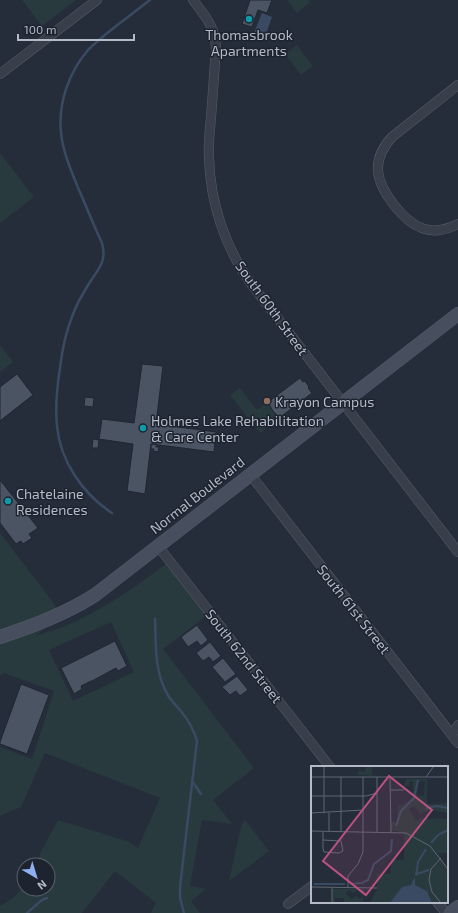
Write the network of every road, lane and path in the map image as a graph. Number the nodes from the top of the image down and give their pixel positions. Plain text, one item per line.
1 (96, 0) edge
2 (193, 0) edge
3 (0, 74) edge
4 (458, 85) edge
5 (458, 224) edge
6 (458, 314) edge
7 (343, 403) junction
8 (250, 474) junction
9 (158, 546) junction
10 (458, 550) edge
11 (0, 637) edge
12 (458, 725) edge
13 (452, 735) junction
14 (458, 743) edge
15 (329, 766) edge
16 (311, 887) edge
17 (439, 903) edge
18 (288, 904) dead end
19 (458, 907) edge
20 (446, 913) edge
21 (450, 913) edge

1 - 3 street
2 - 7 street, South 60th Street
4 - 5 street
6 - 7 main road, Normal Boulevard
7 - 8 main road, Normal Boulevard
7 - 10 street, South 60th Street
8 - 9 main road, Normal Boulevard
8 - 13 street, South 61st Street
9 - 11 main road, Normal Boulevard
9 - 15 street, South 62nd Street
12 - 13 street
13 - 14 street, South 61st Street
16 - 18 street
17 - 20 street
19 - 21 main road

